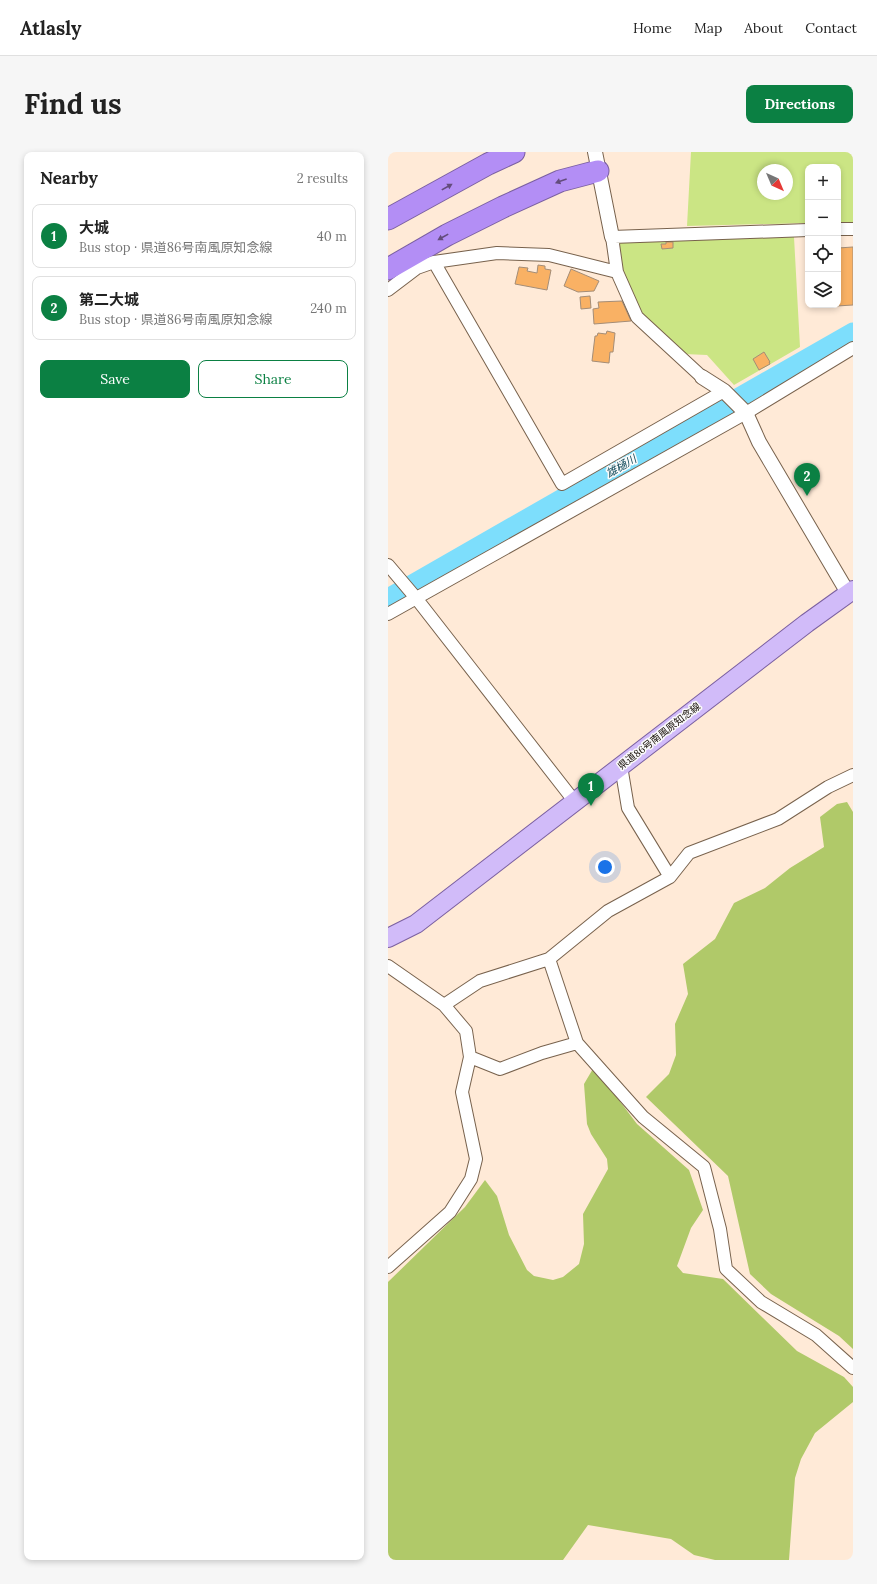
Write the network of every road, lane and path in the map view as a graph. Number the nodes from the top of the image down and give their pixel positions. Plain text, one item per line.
1 (514, 152) edge
2 (596, 161) edge
3 (388, 219) edge
4 (841, 229) edge
5 (853, 229) edge
6 (805, 230) edge
7 (612, 237) junction
8 (434, 262) junction
9 (388, 268) edge
10 (617, 272) junction
11 (388, 290) edge
12 (853, 348) edge
13 (702, 377) joint
14 (725, 392) junction
15 (744, 410) junction
16 (388, 565) edge
17 (851, 591) edge
18 (414, 595) junction
19 (388, 614) edge
20 (621, 766) junction
21 (853, 775) edge
22 (575, 802) junction
23 (670, 877) junction
24 (388, 938) edge
25 (549, 959) junction
26 (388, 966) edge
27 (444, 1005) junction
28 (577, 1043) junction
29 (470, 1057) junction
30 (388, 1267) edge
31 (853, 1368) edge

3 -> 1 highway
2 - 7 street
2 -> 9 highway
4 - 5 street
6 - 7 street
7 - 10 street
8 - 10 street
8 - 11 street
8 - 14 street
10 - 13 street
12 - 15 street
13 - 14 street
14 - 15 street
15 - 17 street
15 - 18 street
16 - 18 street
17 - 20 main road, 県道86号南風原知念線
18 - 19 street
18 - 22 street
20 - 22 main road, 県道86号南風原知念線
20 - 23 street
21 - 23 street
22 - 24 main road, 県道86号南風原知念線
23 - 25 street
25 - 27 street
25 - 28 street
26 - 27 street
27 - 29 street
28 - 29 street
28 - 31 street
29 - 30 street

